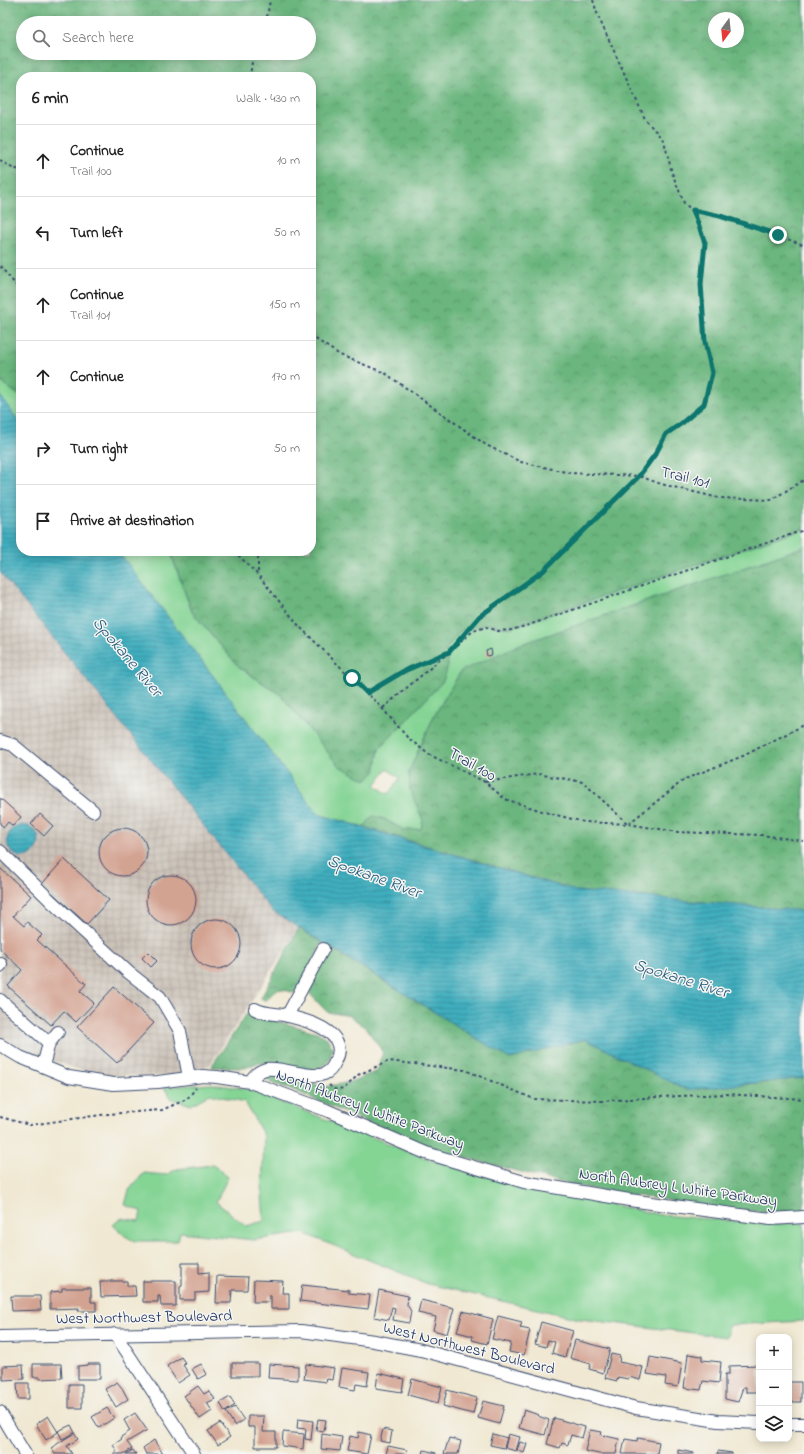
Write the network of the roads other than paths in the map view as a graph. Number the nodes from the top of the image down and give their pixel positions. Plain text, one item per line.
1 (0, 741) edge
2 (93, 811) dead end
3 (0, 851) edge
4 (323, 949) dead end
5 (0, 1000) edge
6 (255, 1009) dead end
7 (287, 1016) junction
8 (58, 1032) dead end
9 (49, 1043) junction
10 (0, 1045) edge
11 (42, 1066) junction
12 (189, 1077) junction
13 (250, 1082) junction
14 (804, 1217) edge
15 (115, 1334) junction
16 (0, 1336) edge
17 (0, 1412) edge
18 (756, 1423) edge
19 (792, 1424) edge
20 (804, 1424) edge
21 (25, 1454) edge
22 (194, 1454) edge

1 - 2 street
3 - 12 street
4 - 7 street
5 - 9 street
6 - 7 street
7 - 13 street
8 - 9 street
9 - 11 street
10 - 11 street, North Aubrey L White Parkway
11 - 12 street, North Aubrey L White Parkway
12 - 13 street, North Aubrey L White Parkway
13 - 14 street, North Aubrey L White Parkway
15 - 16 street, West Northwest Boulevard
15 - 18 street, West Northwest Boulevard
15 - 22 street
17 - 21 street
19 - 20 street

